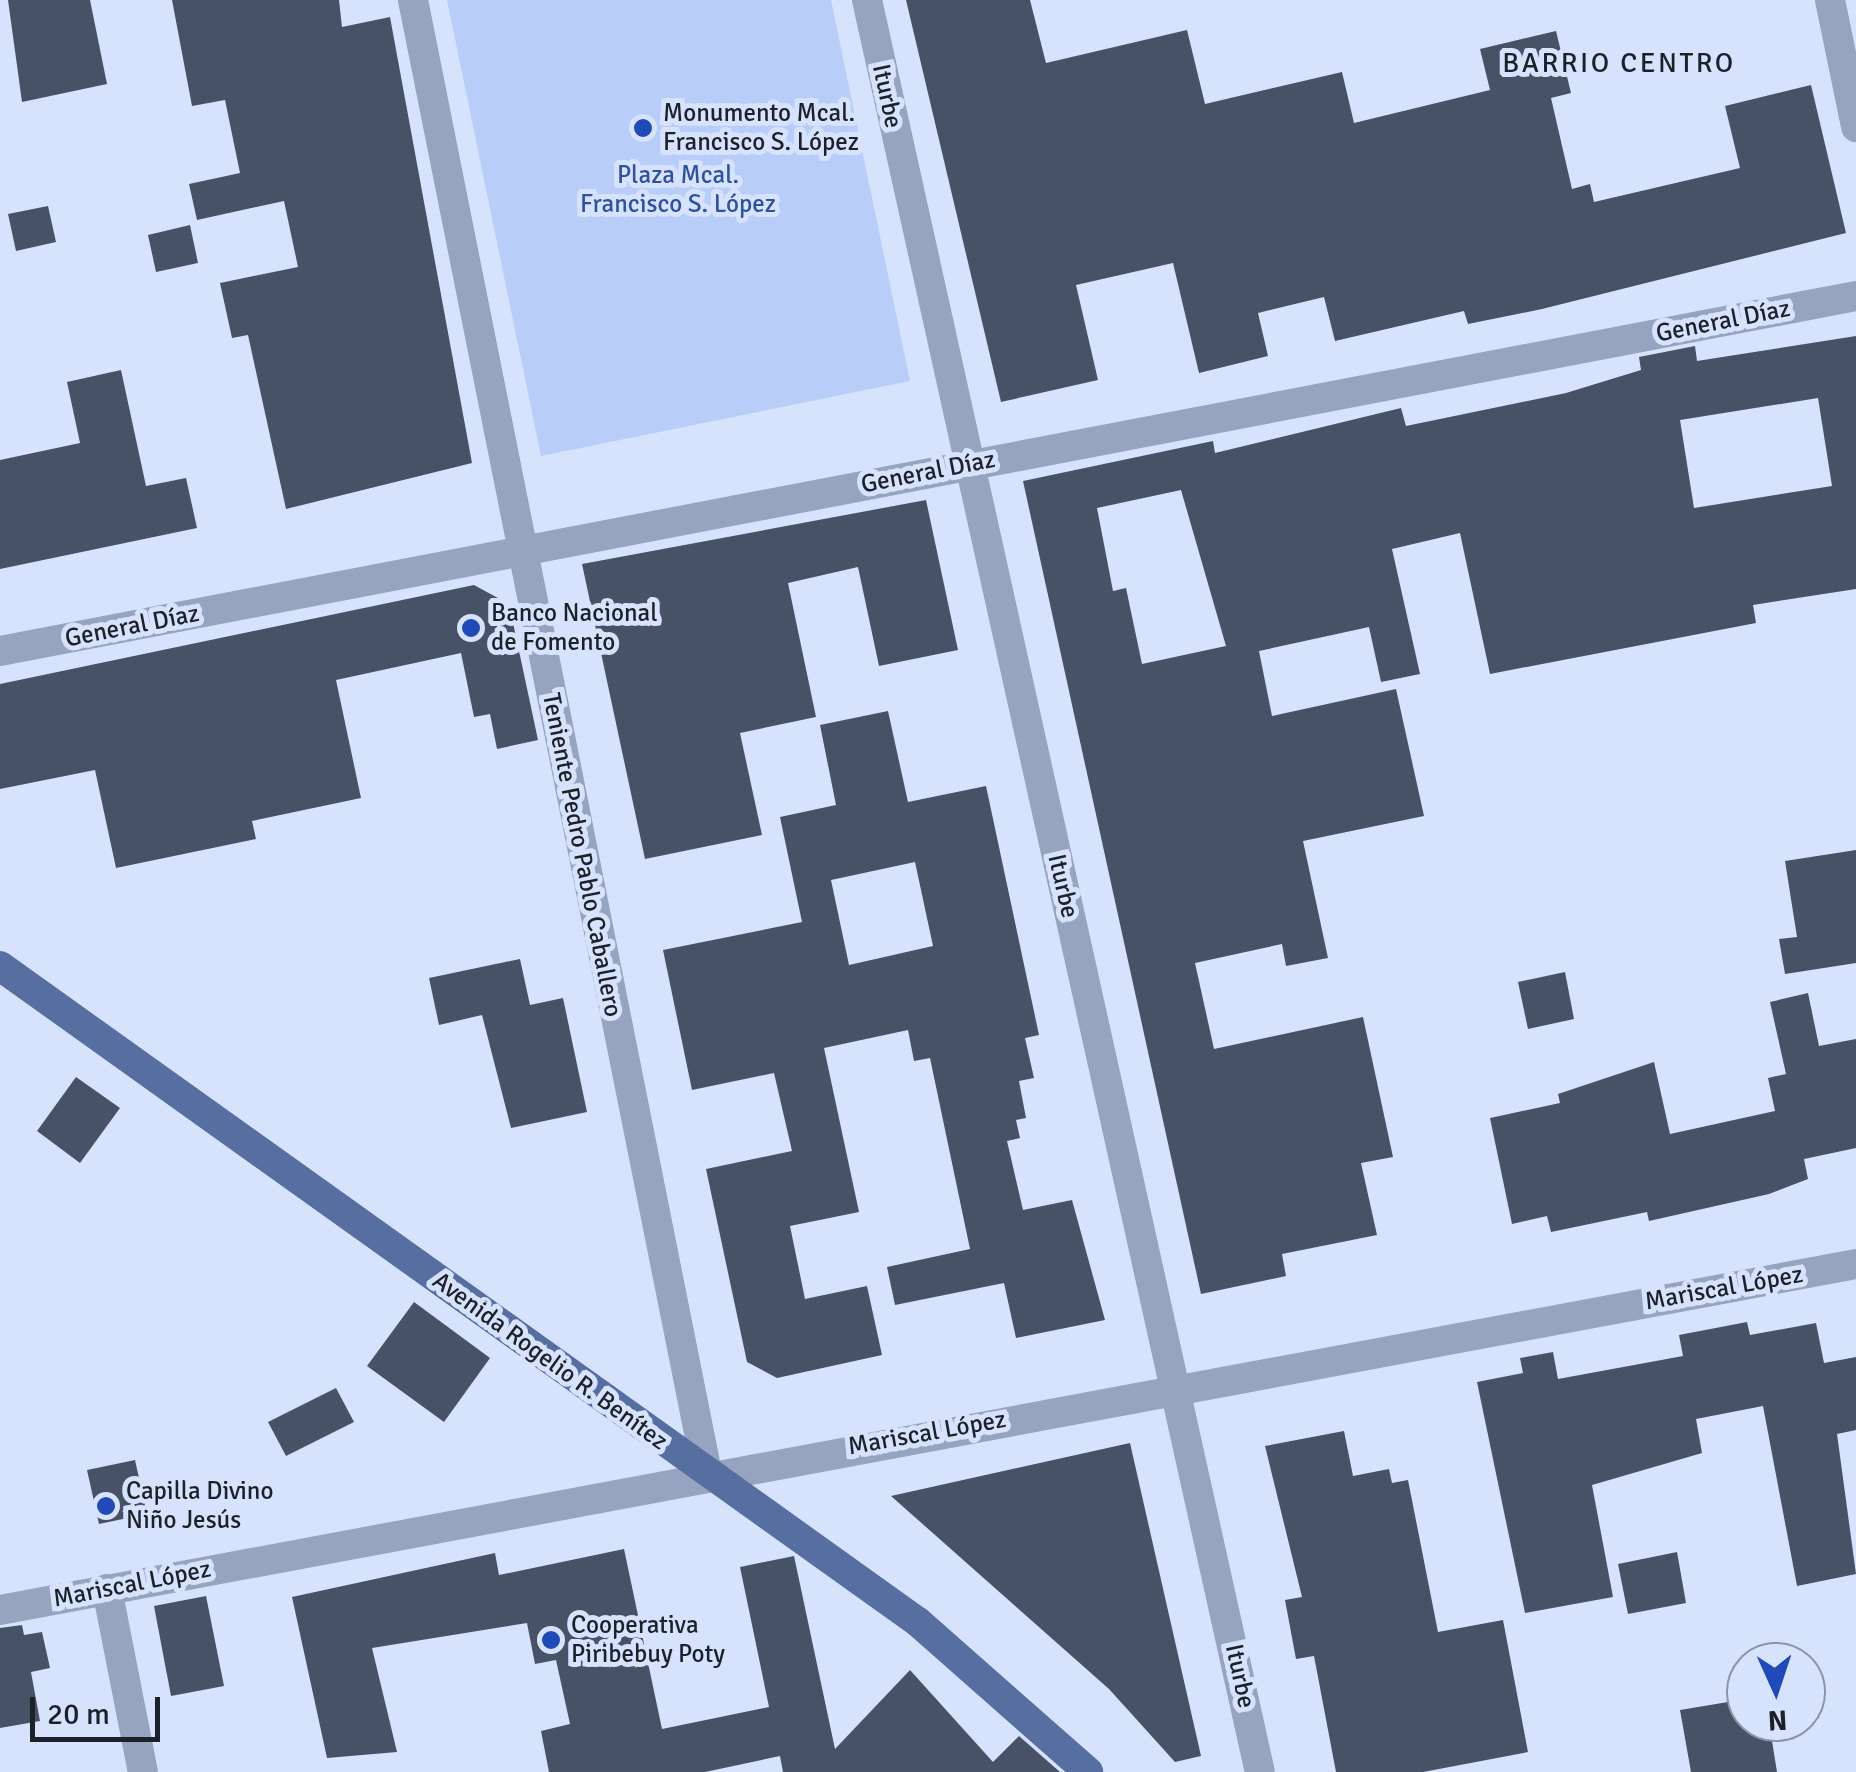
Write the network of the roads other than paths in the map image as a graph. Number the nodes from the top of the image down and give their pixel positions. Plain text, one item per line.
1 (413, 0) edge
2 (866, 0) edge
3 (1830, 0) edge
4 (1856, 127) edge
5 (1856, 296) edge
6 (964, 464) junction
7 (521, 551) junction
8 (0, 652) edge
9 (0, 966) edge
10 (1856, 1264) edge
11 (1181, 1387) junction
12 (707, 1474) junction
13 (107, 1589) junction
14 (0, 1610) edge
15 (143, 1772) edge
16 (1088, 1772) edge
17 (1260, 1772) edge

1 - 7 street, Teniente Pedro Pablo Caballero
2 - 6 street, Iturbe
3 - 4 street
5 - 6 street, General Díaz
6 - 7 street, General Díaz
6 - 11 street, Iturbe
7 - 8 street, General Díaz
7 - 12 street, Teniente Pedro Pablo Caballero
9 - 12 main road, Avenida Rogelio R. Benítez
10 - 11 street, Mariscal López
11 - 12 street, Mariscal López
11 - 17 street, Iturbe
12 - 13 street, Mariscal López
12 - 16 main road, Avenida Rogelio R. Benítez
13 - 14 street, Mariscal López
13 - 15 street

